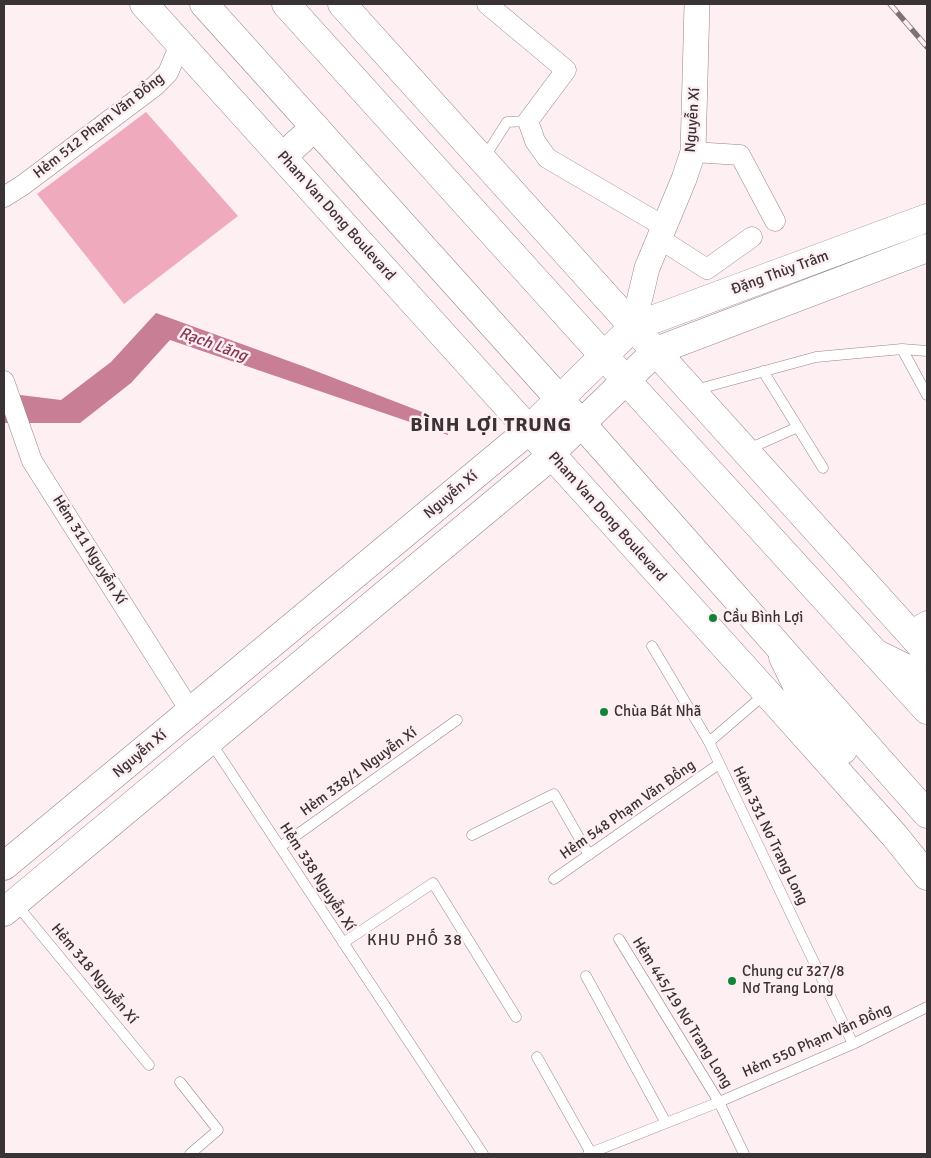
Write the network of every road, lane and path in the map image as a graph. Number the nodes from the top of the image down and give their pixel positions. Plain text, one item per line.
1 (144, 4) edge
2 (204, 4) edge
3 (286, 4) edge
4 (342, 4) edge
5 (487, 4) edge
6 (698, 4) edge
7 (180, 44) junction
8 (528, 121) junction
9 (315, 127) junction
10 (693, 152) junction
11 (282, 157) junction
12 (483, 160) junction
13 (4, 197) edge
14 (927, 218) edge
15 (775, 221) dead end
16 (662, 233) junction
17 (752, 237) dead end
18 (927, 248) edge
19 (633, 327) junction
20 (902, 349) junction
21 (927, 350) edge
22 (656, 351) junction
23 (603, 355) junction
24 (763, 371) junction
25 (4, 380) edge
26 (626, 380) junction
27 (691, 390) junction
28 (927, 395) edge
29 (559, 399) junction
30 (581, 423) junction
31 (798, 427) junction
32 (528, 429) junction
33 (745, 450) junction
34 (550, 454) junction
35 (823, 468) dead end
36 (918, 626) edge
37 (775, 642) junction
38 (652, 646) dead end
39 (927, 652) edge
40 (875, 654) junction
41 (927, 688) edge
42 (767, 693) junction
43 (927, 710) edge
44 (191, 712) junction
45 (457, 720) dead end
46 (210, 740) junction
47 (709, 742) junction
48 (719, 764) junction
49 (927, 814) edge
50 (472, 835) dead end
51 (280, 847) junction
52 (927, 848) edge
53 (590, 855) junction
54 (4, 866) edge
55 (927, 876) edge
56 (554, 880) dead end
57 (10, 908) edge
58 (619, 939) dead end
59 (343, 943) junction
60 (586, 976) dead end
61 (927, 1006) edge
62 (516, 1017) dead end
63 (853, 1044) junction
64 (537, 1057) dead end
65 (149, 1065) dead end
66 (180, 1082) dead end
67 (719, 1102) junction
68 (666, 1123) junction
69 (190, 1154) edge
70 (483, 1154) edge
71 (589, 1154) edge
72 (744, 1154) edge

1 - 7 main road, Pham Van Dong Boulevard
2 - 9 main road
3 - 23 main road
4 - 12 main road
5 - 8 street
6 - 10 street, Nguyễn Xí
7 - 11 main road, Pham Van Dong Boulevard
7 - 13 street, Hẻm 512 Phạm Văn Đồng
8 - 12 lane
8 - 16 street
9 - 11 main road
9 - 29 main road
10 - 15 street
10 - 16 street, Nguyễn Xí
11 - 32 main road, Pham Van Dong Boulevard
12 - 19 main road
14 - 19 main road, Đặng Thùy Trâm
16 - 17 street
16 - 19 street, Nguyễn Xí
18 - 22 main road, Đặng Thùy Trâm
19 - 22 main road
19 - 23 main road, Nguyễn Xí
20 - 21 lane
20 - 24 lane
20 - 28 lane
22 - 26 main road
22 - 27 main road
23 - 26 main road
23 - 29 main road, Nguyễn Xí
24 - 27 lane
24 - 31 lane
25 - 44 street, Hẻm 311 Nguyễn Xí
26 - 30 main road
26 - 40 main road
27 - 33 main road
29 - 30 main road
29 - 32 main road, Nguyễn Xí
30 - 34 main road
30 - 37 main road
31 - 33 lane
31 - 35 lane
32 - 34 main road, Pham Van Dong Boulevard
32 - 44 main road, Nguyễn Xí
33 - 36 main road
34 - 42 main road, Pham Van Dong Boulevard
34 - 46 main road
36 - 39 main road
36 - 40 main road
37 - 49 main road
37 - 52 main road
38 - 47 lane, Hẻm 331 Nơ Trang Long
40 - 41 main road
40 - 43 main road
42 - 47 lane
42 - 55 main road, Pham Van Dong Boulevard
44 - 54 main road, Nguyễn Xí
45 - 51 lane, Hẻm 338/1 Nguyễn Xí
46 - 51 lane, Hẻm 338 Nguyễn Xí
46 - 57 main road
47 - 48 lane, Hẻm 331 Nơ Trang Long
48 - 53 lane, Hẻm 548 Phạm Văn Đồng
48 - 63 lane, Hẻm 331 Nơ Trang Long
50 - 53 lane
51 - 59 lane, Hẻm 338 Nguyễn Xí
53 - 56 lane, Hẻm 548 Phạm Văn Đồng
57 - 65 lane, Hẻm 318 Nguyễn Xí
58 - 67 lane, Hẻm 445/19 Nơ Trang Long
59 - 62 lane
59 - 70 lane, Hẻm 338 Nguyễn Xí
60 - 68 lane
61 - 63 lane, Hẻm 550 Phạm Văn Đồng
63 - 67 lane, Hẻm 550 Phạm Văn Đồng
64 - 71 lane
66 - 69 lane
67 - 68 lane, Hẻm 550 Phạm Văn Đồng
67 - 72 lane, Hẻm 445/19 Nơ Trang Long
68 - 71 lane, Hẻm 550 Phạm Văn Đồng

